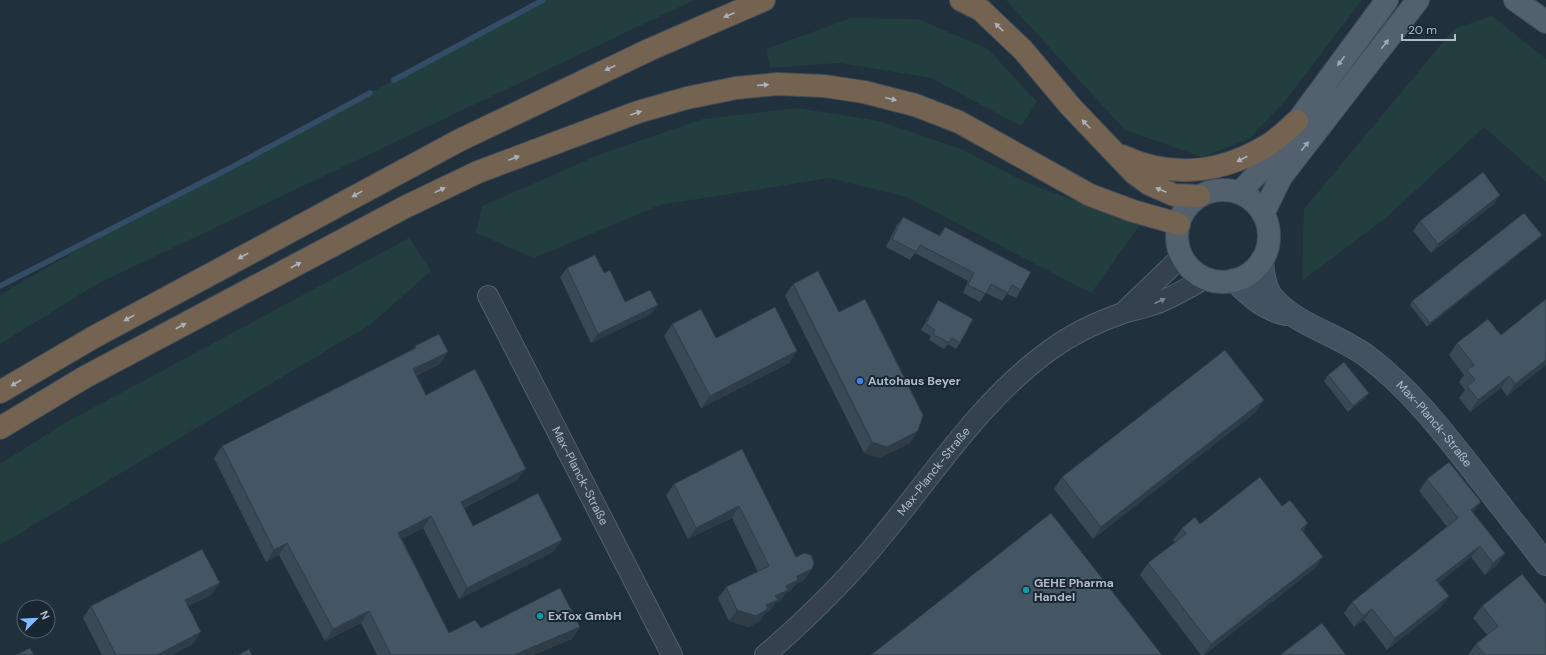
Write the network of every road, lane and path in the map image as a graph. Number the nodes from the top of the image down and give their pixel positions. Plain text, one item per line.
1 (764, 0) edge
2 (961, 0) edge
3 (1418, 0) edge
4 (1516, 0) edge
5 (1384, 2) edge
6 (1546, 22) edge
7 (1297, 121) junction
8 (1113, 152) junction
9 (1239, 193) junction
10 (1199, 196) junction
11 (1263, 214) junction
12 (1179, 224) junction
13 (1182, 256) junction
14 (1262, 260) junction
15 (1206, 278) junction
16 (1234, 280) junction
17 (488, 296) dead end
18 (1123, 313) junction
19 (1293, 315) junction
20 (0, 392) edge
21 (0, 428) edge
22 (1546, 564) edge
23 (672, 655) edge
24 (765, 655) edge

1 -> 20 highway
8 -> 2 highway
11 -> 3 main road
4 - 6 main road
5 -> 7 main road
7 -> 8 highway
7 - 9 main road
10 -> 8 highway
9 - 10 main road
9 - 11 main road
10 - 12 main road
11 - 14 main road
12 - 13 main road
21 -> 12 highway
13 - 15 main road
13 - 18 street, Max-Planck-Straße
14 - 16 main road
14 - 19 main road, Max-Planck-Straße
15 - 16 main road
18 -> 15 street, Max-Planck-Straße
16 - 19 main road, Max-Planck-Straße
17 - 23 street, Max-Planck-Straße
18 - 24 street, Max-Planck-Straße
19 - 22 main road, Max-Planck-Straße

